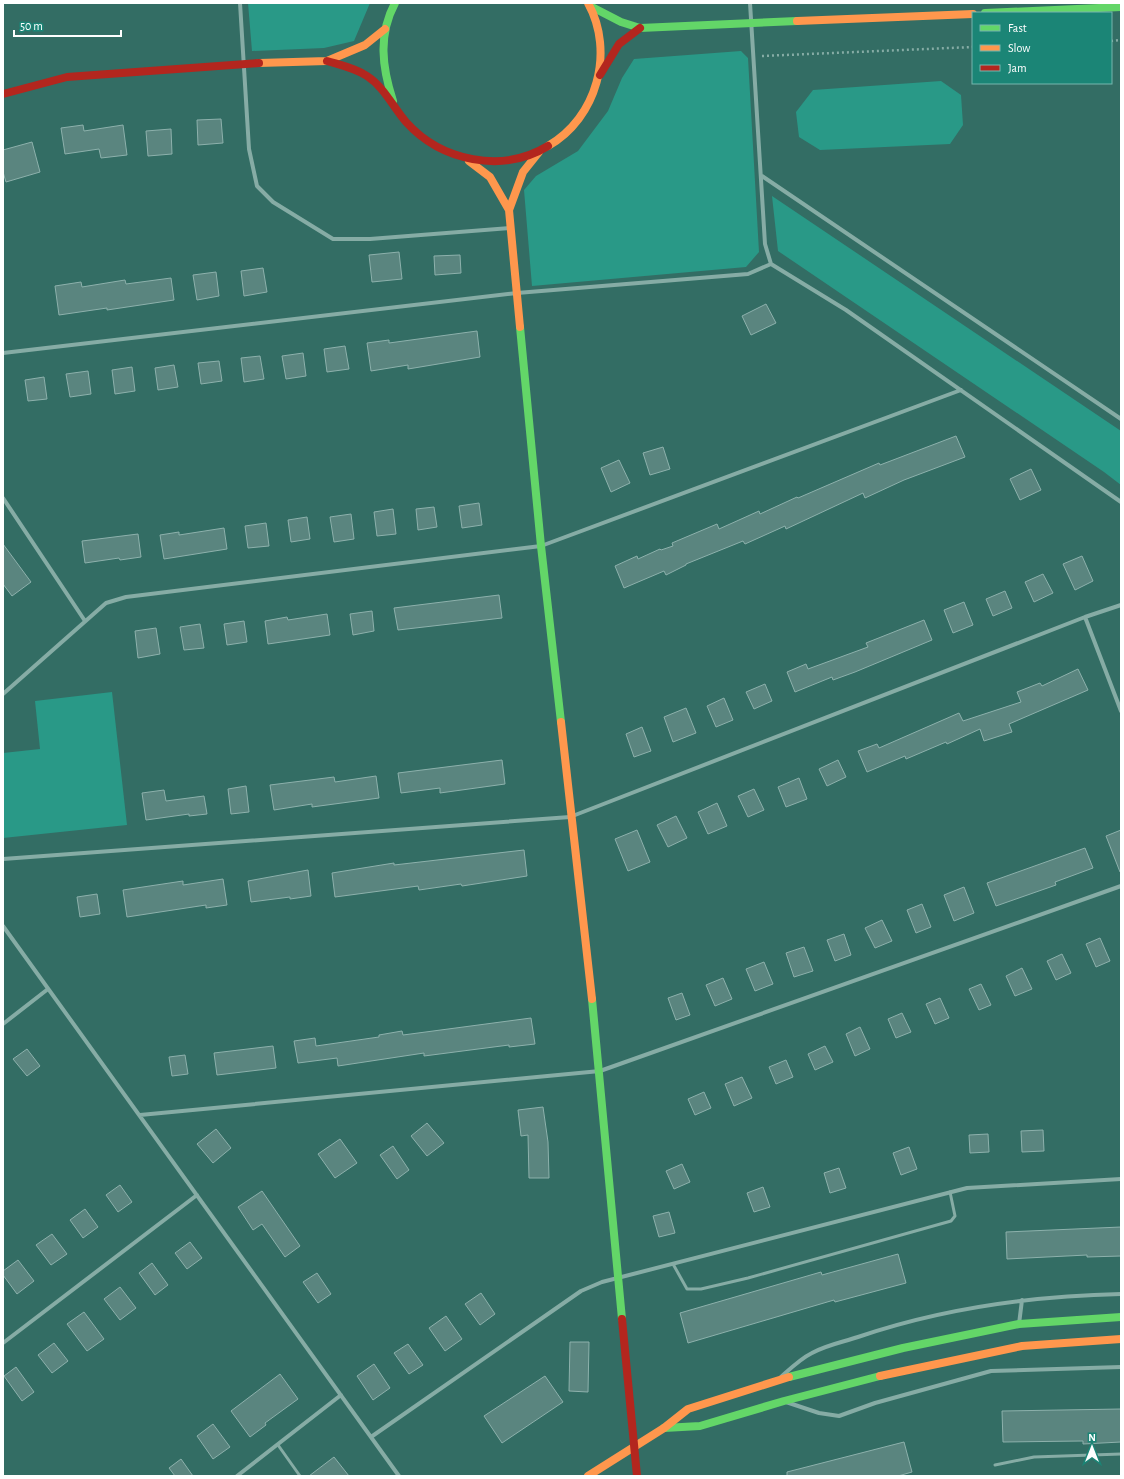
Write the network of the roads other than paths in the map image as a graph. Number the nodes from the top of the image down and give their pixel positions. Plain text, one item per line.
1 (240, 3) edge
2 (395, 3) edge
3 (750, 3) edge
4 (589, 4) edge
5 (1121, 7) edge
6 (1008, 12) edge
7 (972, 14) edge
8 (751, 23) junction
9 (640, 28) junction
10 (385, 29) junction
11 (327, 61) junction
12 (242, 63) junction
13 (598, 78) junction
14 (3, 94) edge
15 (394, 103) junction
16 (539, 152) junction
17 (468, 160) junction
18 (762, 176) junction
19 (509, 210) junction
20 (511, 228) junction
21 (771, 264) junction
22 (517, 293) junction
23 (3, 353) edge
24 (961, 390) junction
25 (1121, 418) edge
26 (3, 498) edge
27 (1121, 502) edge
28 (541, 546) junction
29 (1121, 605) edge
30 (1085, 617) junction
31 (85, 620) junction
32 (3, 694) edge
33 (1121, 711) edge
34 (570, 817) junction
35 (3, 859) edge
36 (1121, 886) edge
37 (3, 926) edge
38 (48, 989) junction
39 (3, 1024) edge
40 (600, 1071) junction
41 (140, 1115) junction
42 (1121, 1179) edge
43 (950, 1192) junction
44 (197, 1195) junction
45 (673, 1264) junction
46 (619, 1278) junction
47 (1121, 1294) edge
48 (1022, 1300) junction
49 (1121, 1316) edge
50 (1018, 1324) junction
51 (1121, 1339) edge
52 (3, 1343) edge
53 (1121, 1367) edge
54 (777, 1380) junction
55 (341, 1395) junction
56 (784, 1401) junction
57 (664, 1428) junction
58 (371, 1437) junction
59 (278, 1445) junction
60 (633, 1446) junction
61 (1121, 1454) edge
62 (995, 1465) dead end
63 (237, 1476) edge
64 (300, 1476) edge
65 (399, 1476) edge
66 (588, 1476) edge
67 (637, 1476) edge

1 - 12 street
2 - 10 street
3 - 8 street
4 - 9 street
4 - 13 street
5 - 6 street
7 - 8 street
8 - 9 street
8 - 18 street
9 - 13 street
10 - 11 street
10 - 15 street
11 - 12 street
11 - 15 street
12 - 14 street
12 - 20 street
13 - 16 street
15 - 17 street
16 - 17 street
16 - 19 street
17 - 19 street
18 - 21 street
18 - 25 street
19 - 20 street
20 - 22 street
21 - 22 street
21 - 24 street
22 - 23 street
22 - 28 street
24 - 27 street
24 - 28 street
26 - 31 street
28 - 31 street
28 - 34 street
29 - 30 street
30 - 33 street
30 - 34 street
31 - 32 street
34 - 35 street
34 - 40 street
36 - 40 street
37 - 38 street
38 - 39 street
38 - 41 street
40 - 41 street
40 - 46 street
41 - 44 street
42 - 43 street
43 - 45 street
43 - 45 lane
44 - 52 street
44 - 55 street
45 - 46 street
46 - 58 street
46 - 60 street
47 - 48 street
48 - 50 street
48 - 54 street
49 - 50 street
50 - 54 street
51 - 56 street
53 - 56 street
54 - 57 street
55 - 58 street
55 - 59 street
56 - 57 street
57 - 60 street
58 - 65 street
59 - 63 street
59 - 64 lane
60 - 66 street
60 - 67 street
61 - 62 lane

